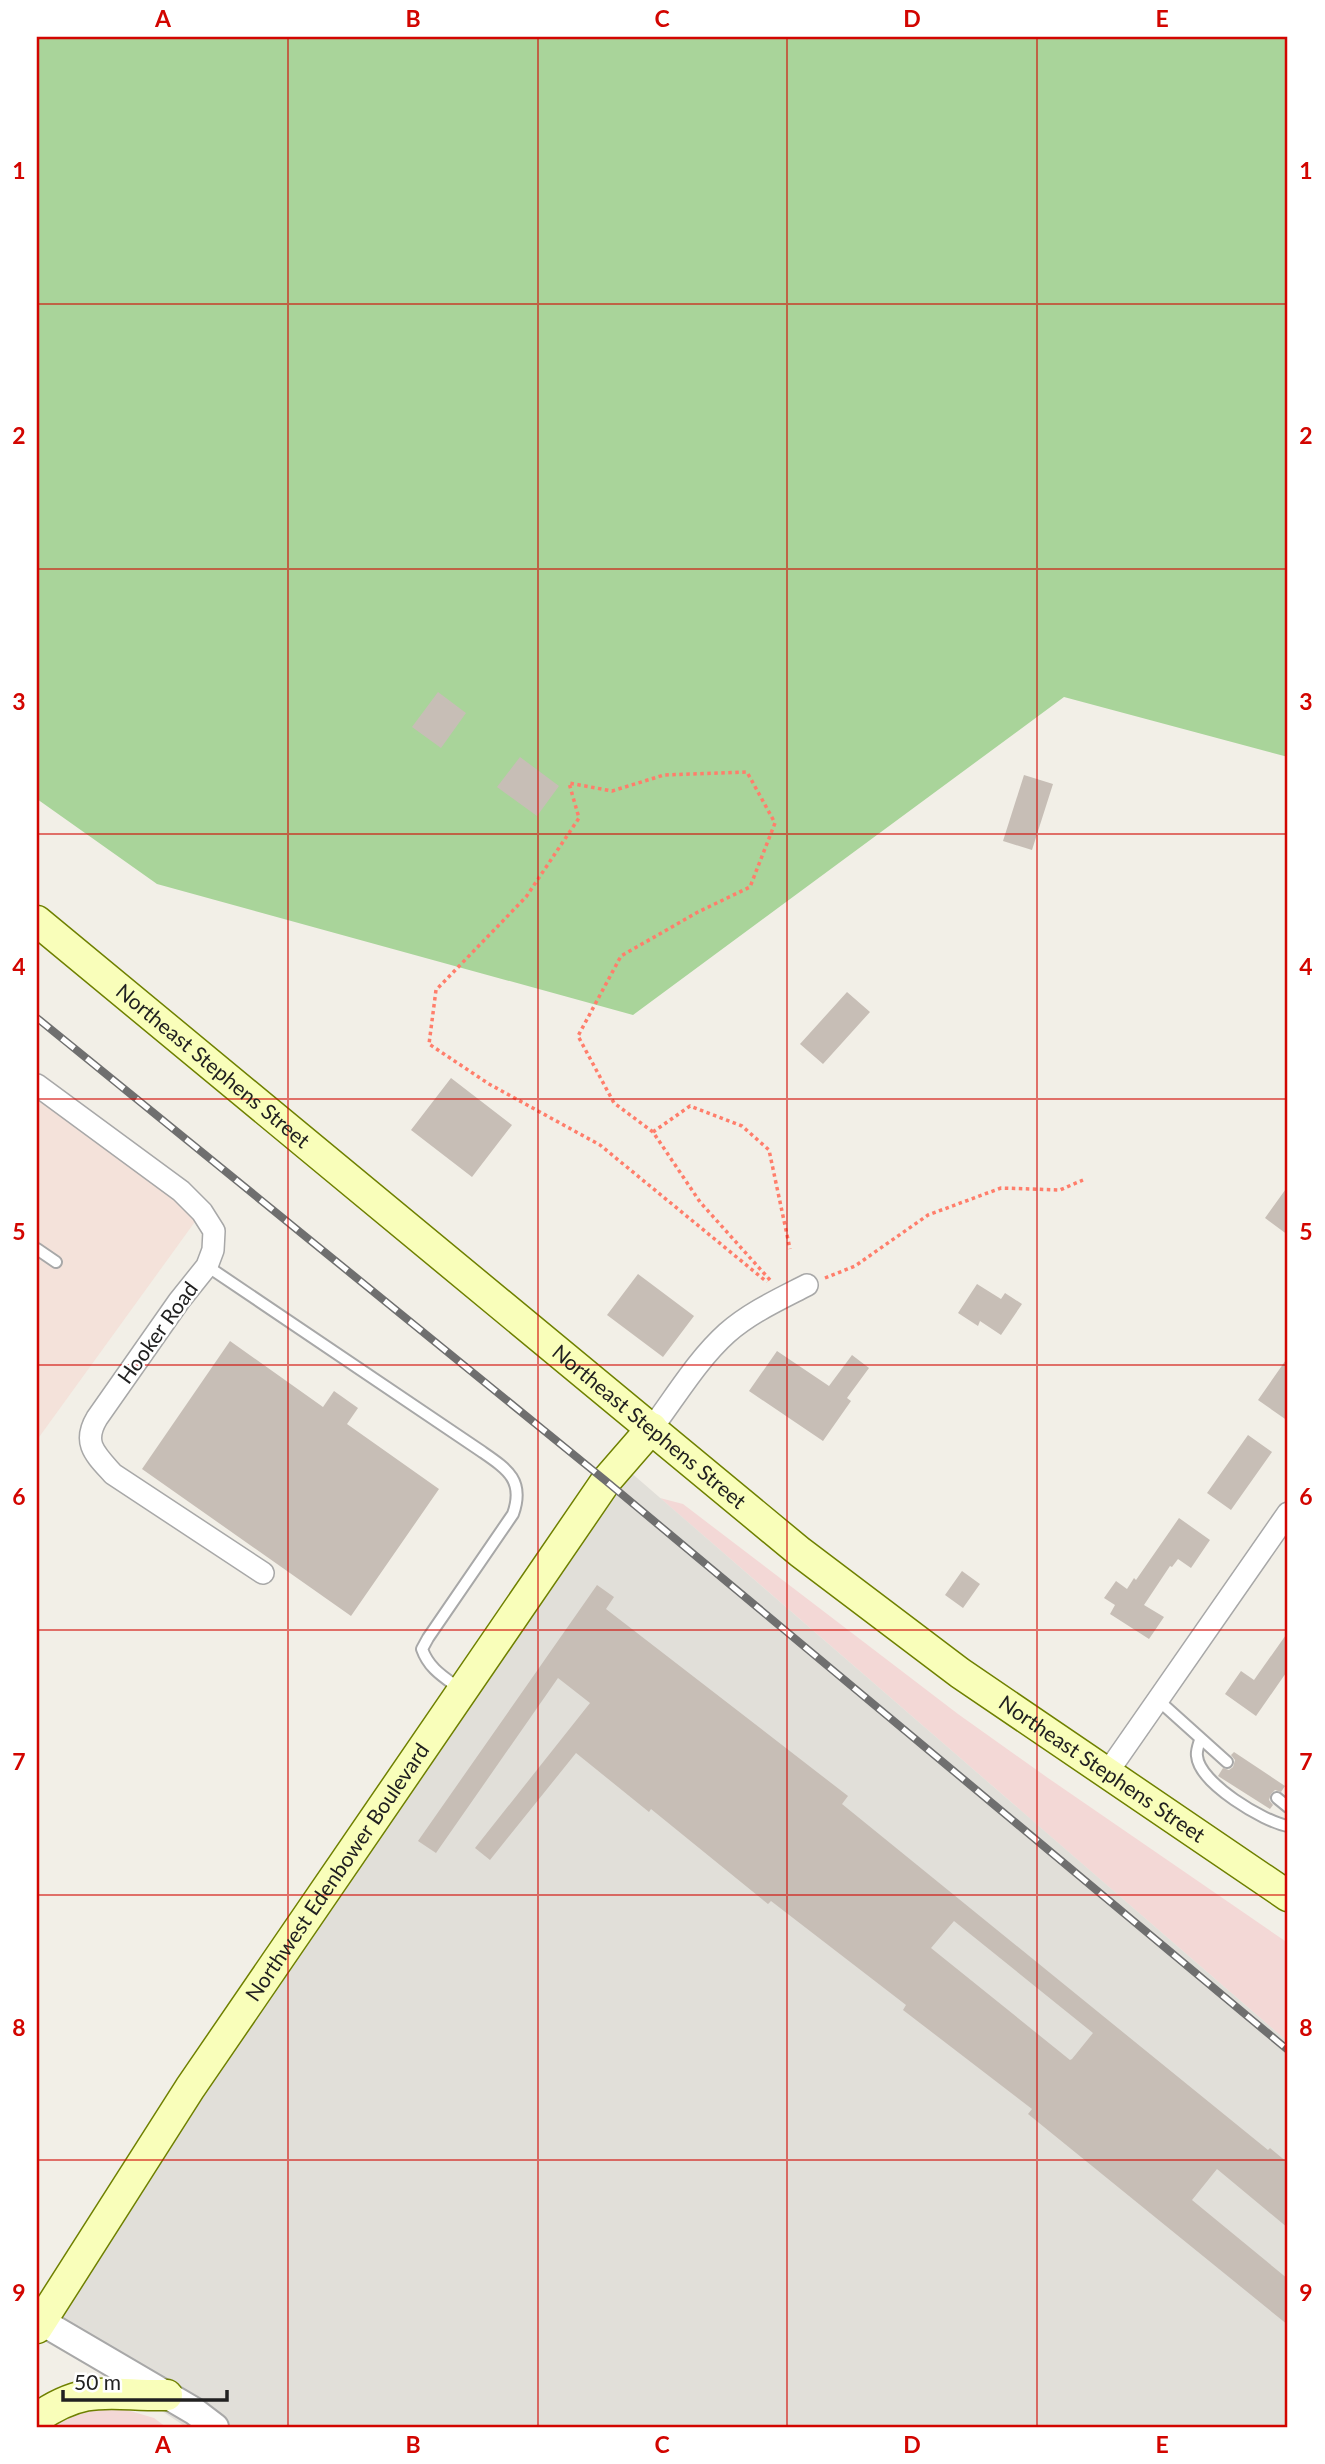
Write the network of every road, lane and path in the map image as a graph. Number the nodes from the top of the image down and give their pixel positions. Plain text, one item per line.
1 (37, 921) edge
2 (37, 1085) edge
3 (653, 1132) junction
4 (1083, 1180) dead end
5 (37, 1249) edge
6 (790, 1249) dead end
7 (56, 1262) dead end
8 (207, 1266) junction
9 (807, 1285) joint
10 (785, 1297) junction
11 (652, 1428) junction
12 (1288, 1513) edge
13 (263, 1573) dead end
14 (463, 1691) junction
15 (1158, 1700) junction
16 (1200, 1740) junction
17 (1227, 1762) dead end
18 (1107, 1773) junction
19 (1277, 1798) dead end
20 (1288, 1807) edge
21 (1288, 1826) edge
22 (1288, 1896) edge
23 (38, 2323) edge
24 (167, 2395) junction
25 (37, 2418) edge
26 (215, 2427) edge

1 - 11 main road, Northeast Stephens Street
2 - 8 street, Hooker Road
3 - 6 path
3 - 10 path
3 - 10 path
4 - 9 path
5 - 7 lane
8 - 13 street, Hooker Road
8 - 14 lane
9 - 10 street
10 - 11 street
11 - 14 main road, Northwest Edenbower Boulevard
11 - 18 main road, Northeast Stephens Street
12 - 15 street
14 - 23 main road, Northwest Edenbower Boulevard
15 - 16 lane
15 - 18 street
16 - 17 lane
16 - 21 lane
18 - 22 main road, Northeast Stephens Street
19 - 20 lane
23 - 24 street
24 - 25 main road
24 - 26 street

